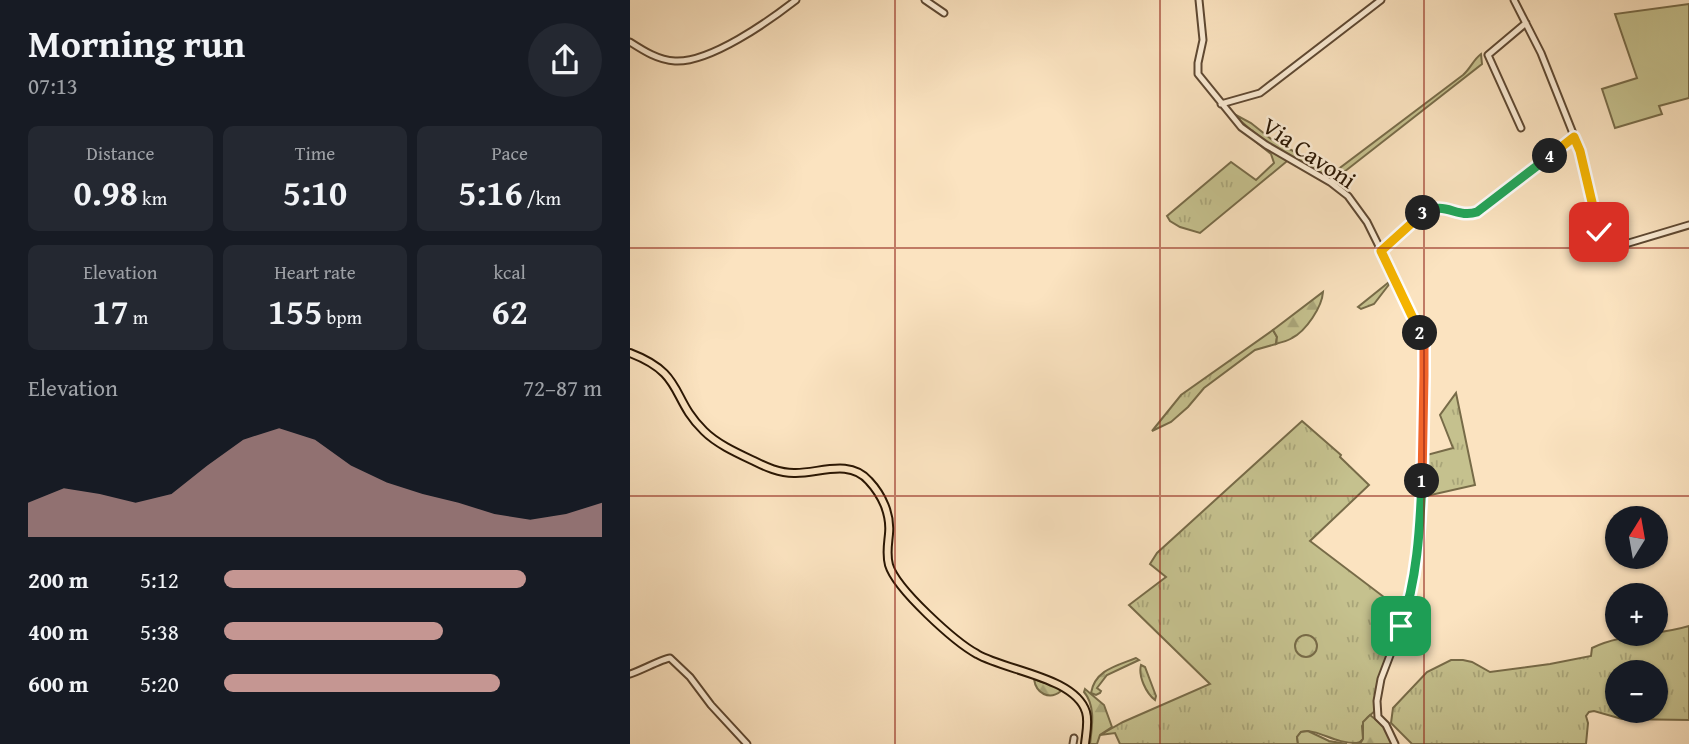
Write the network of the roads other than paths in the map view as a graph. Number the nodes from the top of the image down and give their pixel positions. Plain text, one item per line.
1 (796, 0) edge
2 (925, 0) edge
3 (1199, 0) edge
4 (1381, 0) edge
5 (1514, 0) edge
6 (944, 13) dead end
7 (1526, 23) junction
8 (630, 42) edge
9 (1221, 104) junction
10 (1521, 128) dead end
11 (1574, 137) junction
12 (1689, 225) edge
13 (1381, 251) junction
14 (630, 353) edge
15 (630, 674) edge
16 (747, 744) edge
17 (1085, 744) edge
18 (1395, 744) edge

1 - 8 street
2 - 6 street
3 - 9 street, Via Cavoni
4 - 9 street
5 - 7 street
7 - 10 street
7 - 11 street
9 - 13 street, Via Cavoni
11 - 12 street
11 - 13 street
13 - 18 street, Via Cavoni
14 - 17 main road
15 - 16 street

